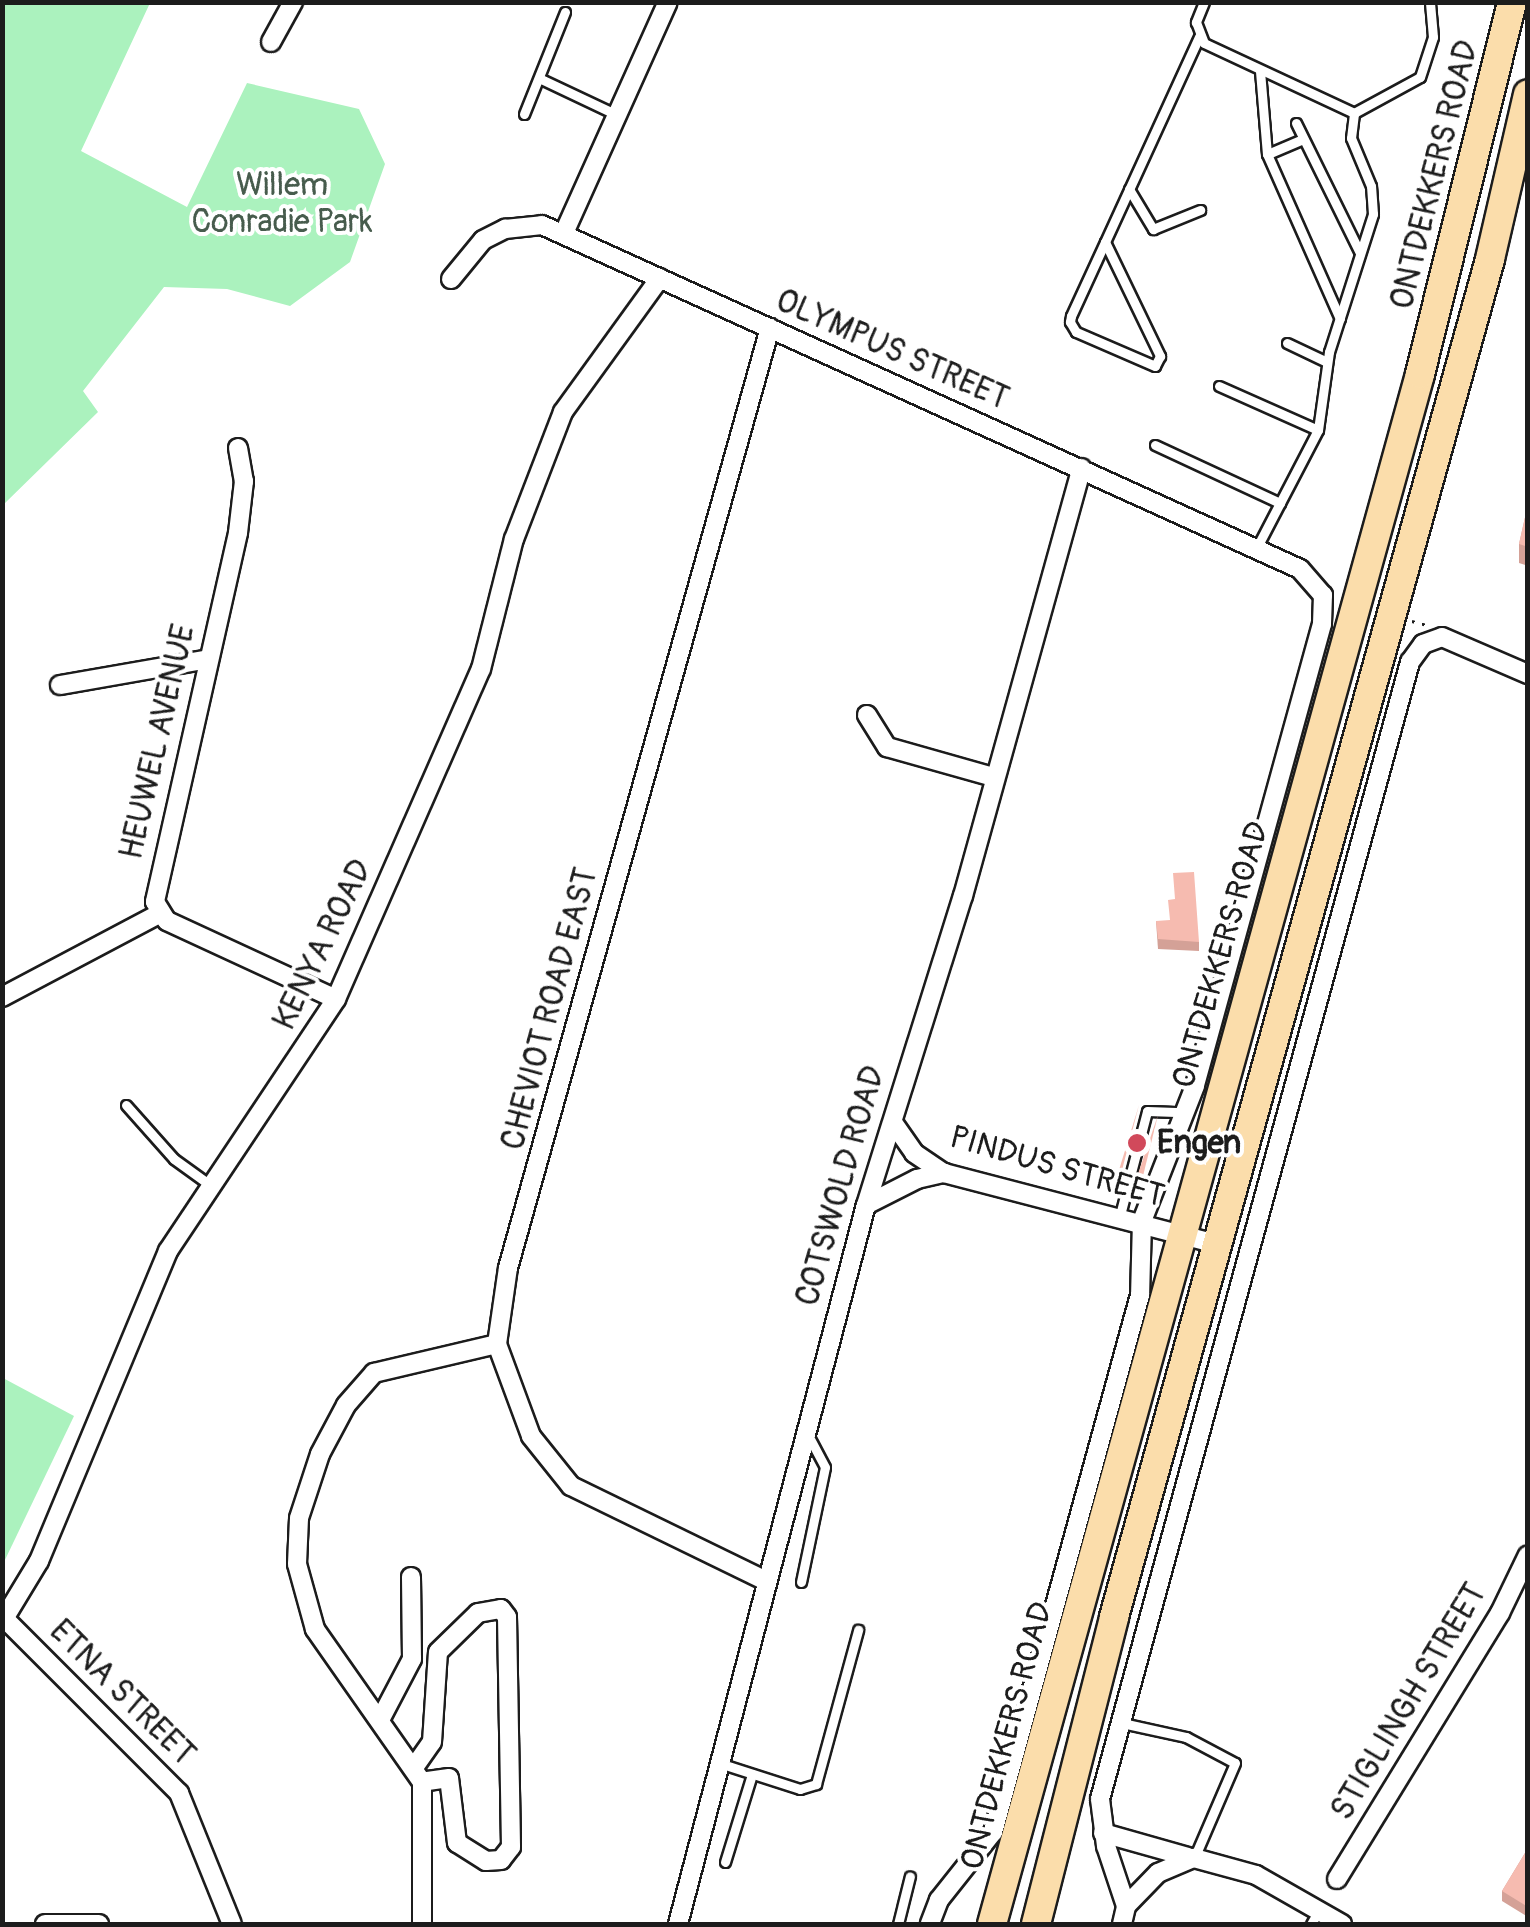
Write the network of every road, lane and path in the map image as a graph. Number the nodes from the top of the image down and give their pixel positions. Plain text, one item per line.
1 (292, 2) edge
2 (668, 2) edge
3 (1204, 2) edge
4 (1430, 2) edge
5 (1512, 2) edge
6 (565, 12) dead end
7 (1199, 37) junction
8 (271, 42) dead end
9 (1260, 71) junction
10 (541, 79) junction
11 (1528, 94) edge
12 (1354, 112) junction
13 (524, 114) dead end
14 (618, 115) junction
15 (1296, 123) dead end
16 (1303, 139) junction
17 (1267, 154) junction
18 (1130, 189) junction
19 (1200, 210) dead end
20 (564, 233) junction
21 (1105, 242) junction
22 (1360, 253) junction
23 (660, 278) junction
24 (451, 279) dead end
25 (1340, 318) junction
26 (770, 328) junction
27 (1288, 343) dead end
28 (1328, 362) junction
29 (1219, 386) dead end
30 (1318, 430) junction
31 (1155, 445) dead end
32 (238, 448) dead end
33 (1082, 468) junction
34 (1280, 503) junction
35 (1256, 549) junction
36 (1318, 582) joint
37 (209, 659) junction
38 (1528, 674) edge
39 (60, 685) dead end
40 (866, 715) dead end
41 (993, 777) junction
42 (158, 914) junction
43 (2, 997) edge
44 (336, 999) junction
45 (126, 1105) dead end
46 (1183, 1112) junction
47 (894, 1124) junction
48 (944, 1173) junction
49 (210, 1185) junction
50 (866, 1206) junction
51 (1120, 1215) junction
52 (1142, 1221) junction
53 (1183, 1234) junction
54 (1220, 1245) junction
55 (497, 1344) junction
56 (805, 1430) junction
57 (1528, 1555) edge
58 (411, 1577) dead end
59 (764, 1580) junction
60 (801, 1582) dead end
61 (4, 1621) edge
62 (858, 1630) dead end
63 (381, 1718) junction
64 (1122, 1723) junction
65 (717, 1762) junction
66 (418, 1774) junction
67 (752, 1774) junction
68 (1103, 1833) junction
69 (1194, 1858) junction
70 (725, 1862) dead end
71 (910, 1876) dead end
72 (1337, 1879) dead end
73 (1124, 1915) edge
74 (1315, 1917) edge
75 (45, 1924) edge
76 (99, 1924) edge
77 (232, 1924) edge
78 (422, 1924) edge
79 (678, 1924) edge
80 (898, 1924) edge
81 (930, 1924) edge
82 (992, 1924) edge
83 (1036, 1924) edge
84 (1342, 1924) edge

1 - 8 street
2 - 14 street
3 - 7 lane
4 - 12 lane
5 - 53 main road, ONTDEKKERS ROAD
6 - 10 lane
7 - 9 lane
7 - 18 lane
9 - 12 lane
9 - 17 lane
10 - 13 lane
10 - 14 lane
11 - 54 main road
12 - 22 lane
14 - 20 street
15 - 16 lane
16 - 17 lane
16 - 22 lane
17 - 25 lane
18 - 19 lane
18 - 21 lane
20 - 23 street, OLYMPUS STREET
20 - 24 street, OLYMPUS STREET
21 - 21 lane
22 - 25 lane
23 - 26 street, OLYMPUS STREET
23 - 44 street, KENYA ROAD
25 - 28 lane
26 - 33 street, OLYMPUS STREET
26 - 55 street, CHEVIOT ROAD EAST
27 - 28 lane
28 - 30 lane
29 - 30 lane
30 - 34 lane
31 - 34 lane
32 - 37 street, HEUWEL AVENUE
33 - 35 street, OLYMPUS STREET
33 - 41 street, COTSWOLD ROAD
34 - 35 lane
35 - 36 street, OLYMPUS STREET
36 - 46 street, ONTDEKKERS ROAD
37 - 39 street
37 - 42 street, HEUWEL AVENUE
38 - 64 street
40 - 41 street
41 - 47 street, COTSWOLD ROAD
42 - 43 street
42 - 44 street
44 - 49 street, KENYA ROAD
45 - 49 lane
46 - 51 lane
46 - 52 street, ONTDEKKERS ROAD
47 - 48 street, PINDUS STREET
47 - 50 street, COTSWOLD ROAD
48 - 50 street
48 - 51 street, PINDUS STREET
49 - 61 street, KENYA ROAD
50 - 56 street, COTSWOLD ROAD
51 - 52 street, PINDUS STREET
52 - 53 street, PINDUS STREET
52 - 81 street, ONTDEKKERS ROAD
53 - 54 street, PINDUS STREET
53 - 82 main road, ONTDEKKERS ROAD
54 - 83 main road
55 - 59 street, CHEVIOT ROAD EAST
55 - 63 street
56 - 59 street, COTSWOLD ROAD
56 - 60 lane
57 - 72 street, STIGLINGH STREET
58 - 63 street
59 - 65 street, COTSWOLD ROAD
61 - 77 street, ETNA STREET
62 - 67 lane
63 - 66 street
64 - 68 street
64 - 69 lane
65 - 67 lane
65 - 79 street, COTSWOLD ROAD
66 - 66 street
66 - 78 street
67 - 70 lane
68 - 69 street
68 - 73 street
69 - 73 street
69 - 74 street
71 - 80 lane
74 - 84 street
75 - 76 street

